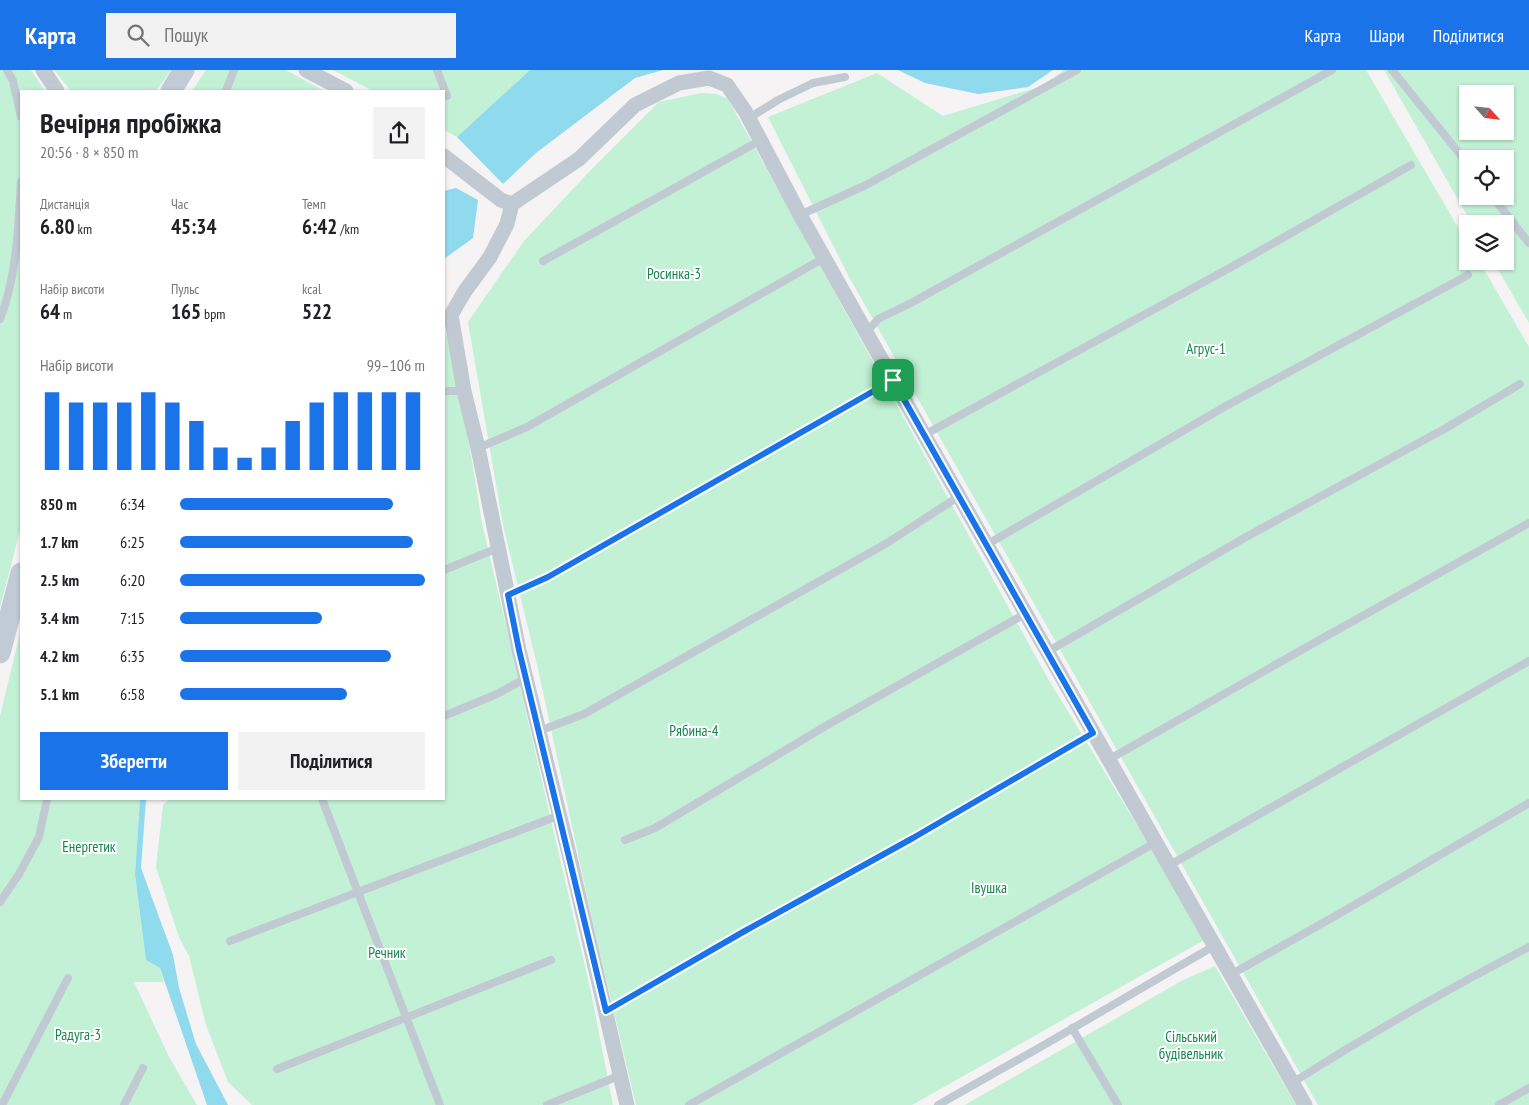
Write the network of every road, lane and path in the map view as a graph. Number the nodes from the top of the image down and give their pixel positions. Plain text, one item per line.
1 (7, 70) edge
2 (43, 70) edge
3 (184, 70) edge
4 (234, 70) edge
5 (306, 70) edge
6 (437, 70) edge
7 (1077, 70) edge
8 (1332, 70) edge
9 (1392, 70) edge
10 (845, 77) dead end
11 (56, 90) edge
12 (172, 90) edge
13 (226, 90) edge
14 (341, 90) edge
15 (445, 90) edge
16 (445, 91) edge
17 (447, 96) dead end
18 (20, 113) edge
19 (749, 118) junction
20 (761, 140) junction
21 (1459, 153) edge
22 (445, 157) edge
23 (1411, 165) dead end
24 (20, 196) edge
25 (512, 204) junction
26 (1499, 205) edge
27 (800, 215) junction
28 (1529, 243) edge
29 (824, 258) junction
30 (543, 260) dead end
31 (1468, 275) dead end
32 (0, 319) edge
33 (866, 333) junction
34 (893, 380) junction
35 (1520, 384) dead end
36 (445, 391) edge
37 (464, 391) junction
38 (924, 436) junction
39 (478, 448) junction
40 (958, 497) junction
41 (1529, 523) edge
42 (986, 545) junction
43 (498, 548) junction
44 (445, 570) edge
45 (20, 578) edge
46 (508, 595) junction
47 (1025, 614) junction
48 (1047, 652) junction
49 (0, 653) edge
50 (1529, 661) edge
51 (526, 678) junction
52 (445, 716) edge
53 (539, 731) junction
54 (1093, 733) junction
55 (1108, 760) junction
56 (47, 800) edge
57 (322, 800) edge
58 (1529, 803) edge
59 (560, 815) junction
60 (625, 840) dead end
61 (1155, 843) junction
62 (1168, 866) junction
63 (0, 884) edge
64 (8, 890) junction
65 (358, 892) junction
66 (0, 902) edge
67 (230, 941) dead end
68 (1214, 946) junction
69 (1529, 947) edge
70 (551, 960) dead end
71 (1230, 975) junction
72 (68, 978) dead end
73 (606, 1011) junction
74 (406, 1017) junction
75 (1072, 1028) junction
76 (143, 1068) dead end
77 (278, 1069) dead end
78 (621, 1075) junction
79 (1292, 1083) junction
80 (1529, 1088) edge
81 (2, 1105) edge
82 (124, 1105) edge
83 (440, 1105) edge
84 (547, 1105) edge
85 (627, 1105) edge
86 (689, 1105) edge
87 (938, 1105) edge
88 (1118, 1105) edge
89 (1305, 1105) edge
90 (1499, 1105) edge

1 - 18 lane
2 - 11 street
3 - 12 street
4 - 13 lane
5 - 14 street
6 - 15 lane
7 - 27 lane
8 - 33 lane
9 - 21 lane
10 - 19 lane
16 - 17 lane
19 - 20 street
19 - 25 street
20 - 27 street
20 - 30 lane
22 - 25 street
23 - 38 lane
24 - 32 lane
25 - 37 street
26 - 28 lane
27 - 29 street
29 - 33 street
29 - 39 lane
31 - 42 lane
33 - 34 street
34 - 38 street
34 - 46 lane
35 - 48 lane
36 - 37 lane
37 - 39 street
38 - 40 street
39 - 43 street
40 - 42 street
40 - 53 lane
41 - 55 lane
42 - 47 street
43 - 44 lane
43 - 46 street
45 - 49 street
46 - 51 street
47 - 48 street
47 - 60 lane
48 - 54 street
50 - 62 lane
51 - 52 lane
51 - 53 street
53 - 59 street
54 - 55 street
54 - 73 lane
55 - 61 street
56 - 64 lane
57 - 65 lane
58 - 71 lane
59 - 65 lane
59 - 73 street
61 - 62 street
61 - 86 lane
62 - 68 street
63 - 64 lane
64 - 66 lane
65 - 67 lane
65 - 74 lane
68 - 71 street
68 - 75 lane
69 - 79 lane
70 - 74 lane
71 - 79 street
72 - 81 lane
73 - 78 street
74 - 77 lane
74 - 83 lane
75 - 87 lane
75 - 88 lane
76 - 82 lane
78 - 84 lane
78 - 85 street
79 - 89 street
80 - 90 lane

